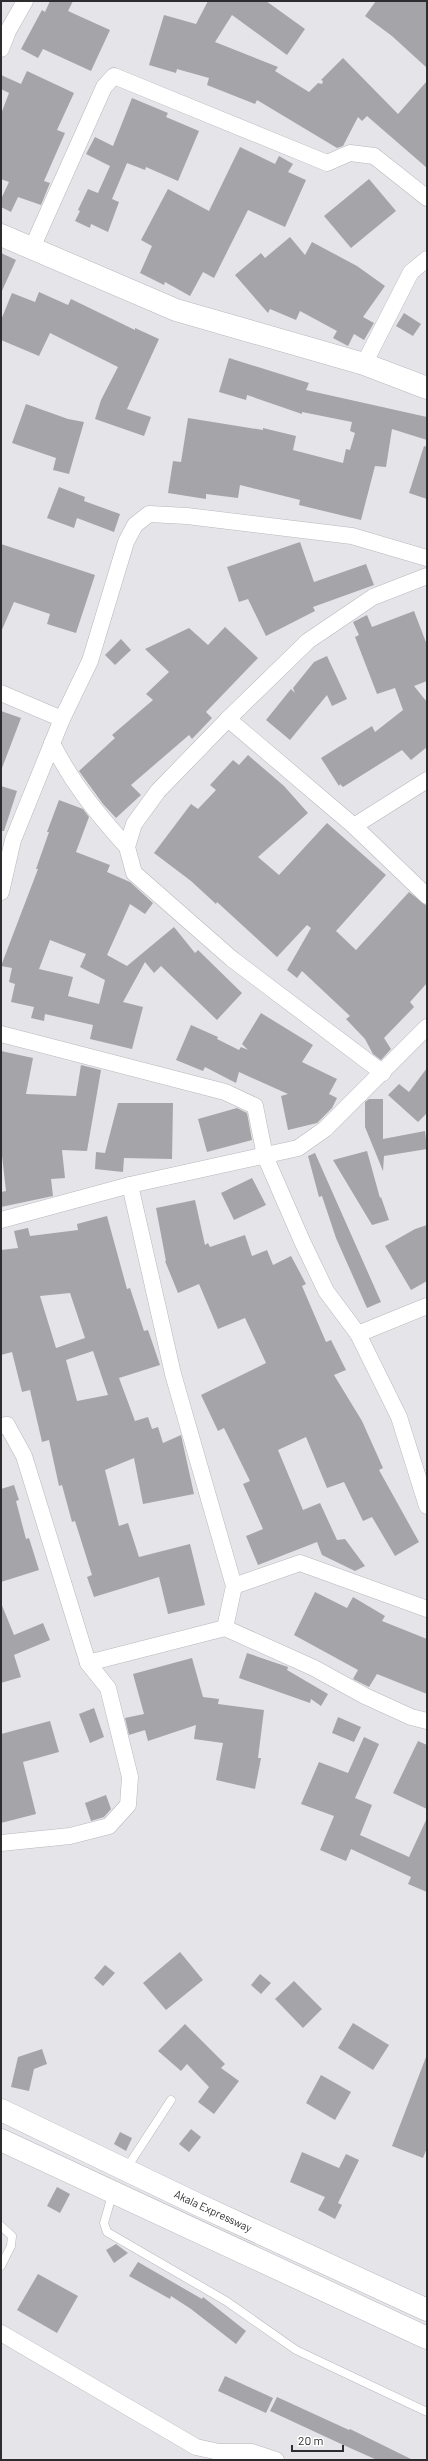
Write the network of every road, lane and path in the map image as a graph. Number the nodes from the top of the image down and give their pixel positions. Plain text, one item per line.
1 (25, 1) edge
2 (4, 29) edge
3 (1, 49) edge
4 (427, 198) edge
5 (1, 235) edge
6 (32, 248) junction
7 (427, 260) edge
8 (364, 364) junction
9 (427, 388) edge
10 (427, 558) edge
11 (427, 576) edge
12 (1, 693) edge
13 (62, 719) junction
14 (228, 719) junction
15 (52, 743) junction
16 (427, 780) edge
17 (354, 826) junction
18 (127, 847) junction
19 (1, 892) edge
20 (427, 896) edge
21 (427, 1027) edge
22 (1, 1034) edge
23 (382, 1073) junction
24 (265, 1156) junction
25 (130, 1185) junction
26 (1, 1220) edge
27 (427, 1306) edge
28 (358, 1334) junction
29 (1, 1426) edge
30 (427, 1506) edge
31 (234, 1586) junction
32 (427, 1609) edge
33 (225, 1628) junction
34 (88, 1663) junction
35 (427, 1721) edge
36 (1, 1843) edge
37 (171, 2100) dead end
38 (1, 2110) edge
39 (1, 2140) edge
40 (126, 2170) junction
41 (113, 2192) junction
42 (1, 2226) edge
43 (1, 2266) edge
44 (427, 2310) edge
45 (1, 2333) edge
46 (427, 2338) edge
47 (427, 2412) edge
48 (217, 2456) edge
49 (276, 2460) edge

1 - 2 street
2 - 3 street
4 - 6 street
5 - 6 main road
6 - 8 main road
7 - 8 street
8 - 9 main road
10 - 13 street
11 - 14 street
12 - 13 street
13 - 15 street
14 - 17 street
14 - 18 street
15 - 18 street
15 - 19 street
16 - 17 street
17 - 20 street
18 - 23 street
21 - 23 street
22 - 24 street
23 - 24 street
24 - 25 street
24 - 28 street
25 - 26 street
25 - 31 street
27 - 28 street
28 - 30 street
29 - 34 street
31 - 32 street
31 - 33 street
33 - 34 street
33 - 35 street
34 - 36 street
37 - 40 lane
38 - 40 main road, Akala Expressway
39 - 41 main road
40 - 44 main road, Akala Expressway
41 - 46 main road
41 - 47 lane
42 - 43 lane
45 - 48 street
48 - 49 street

